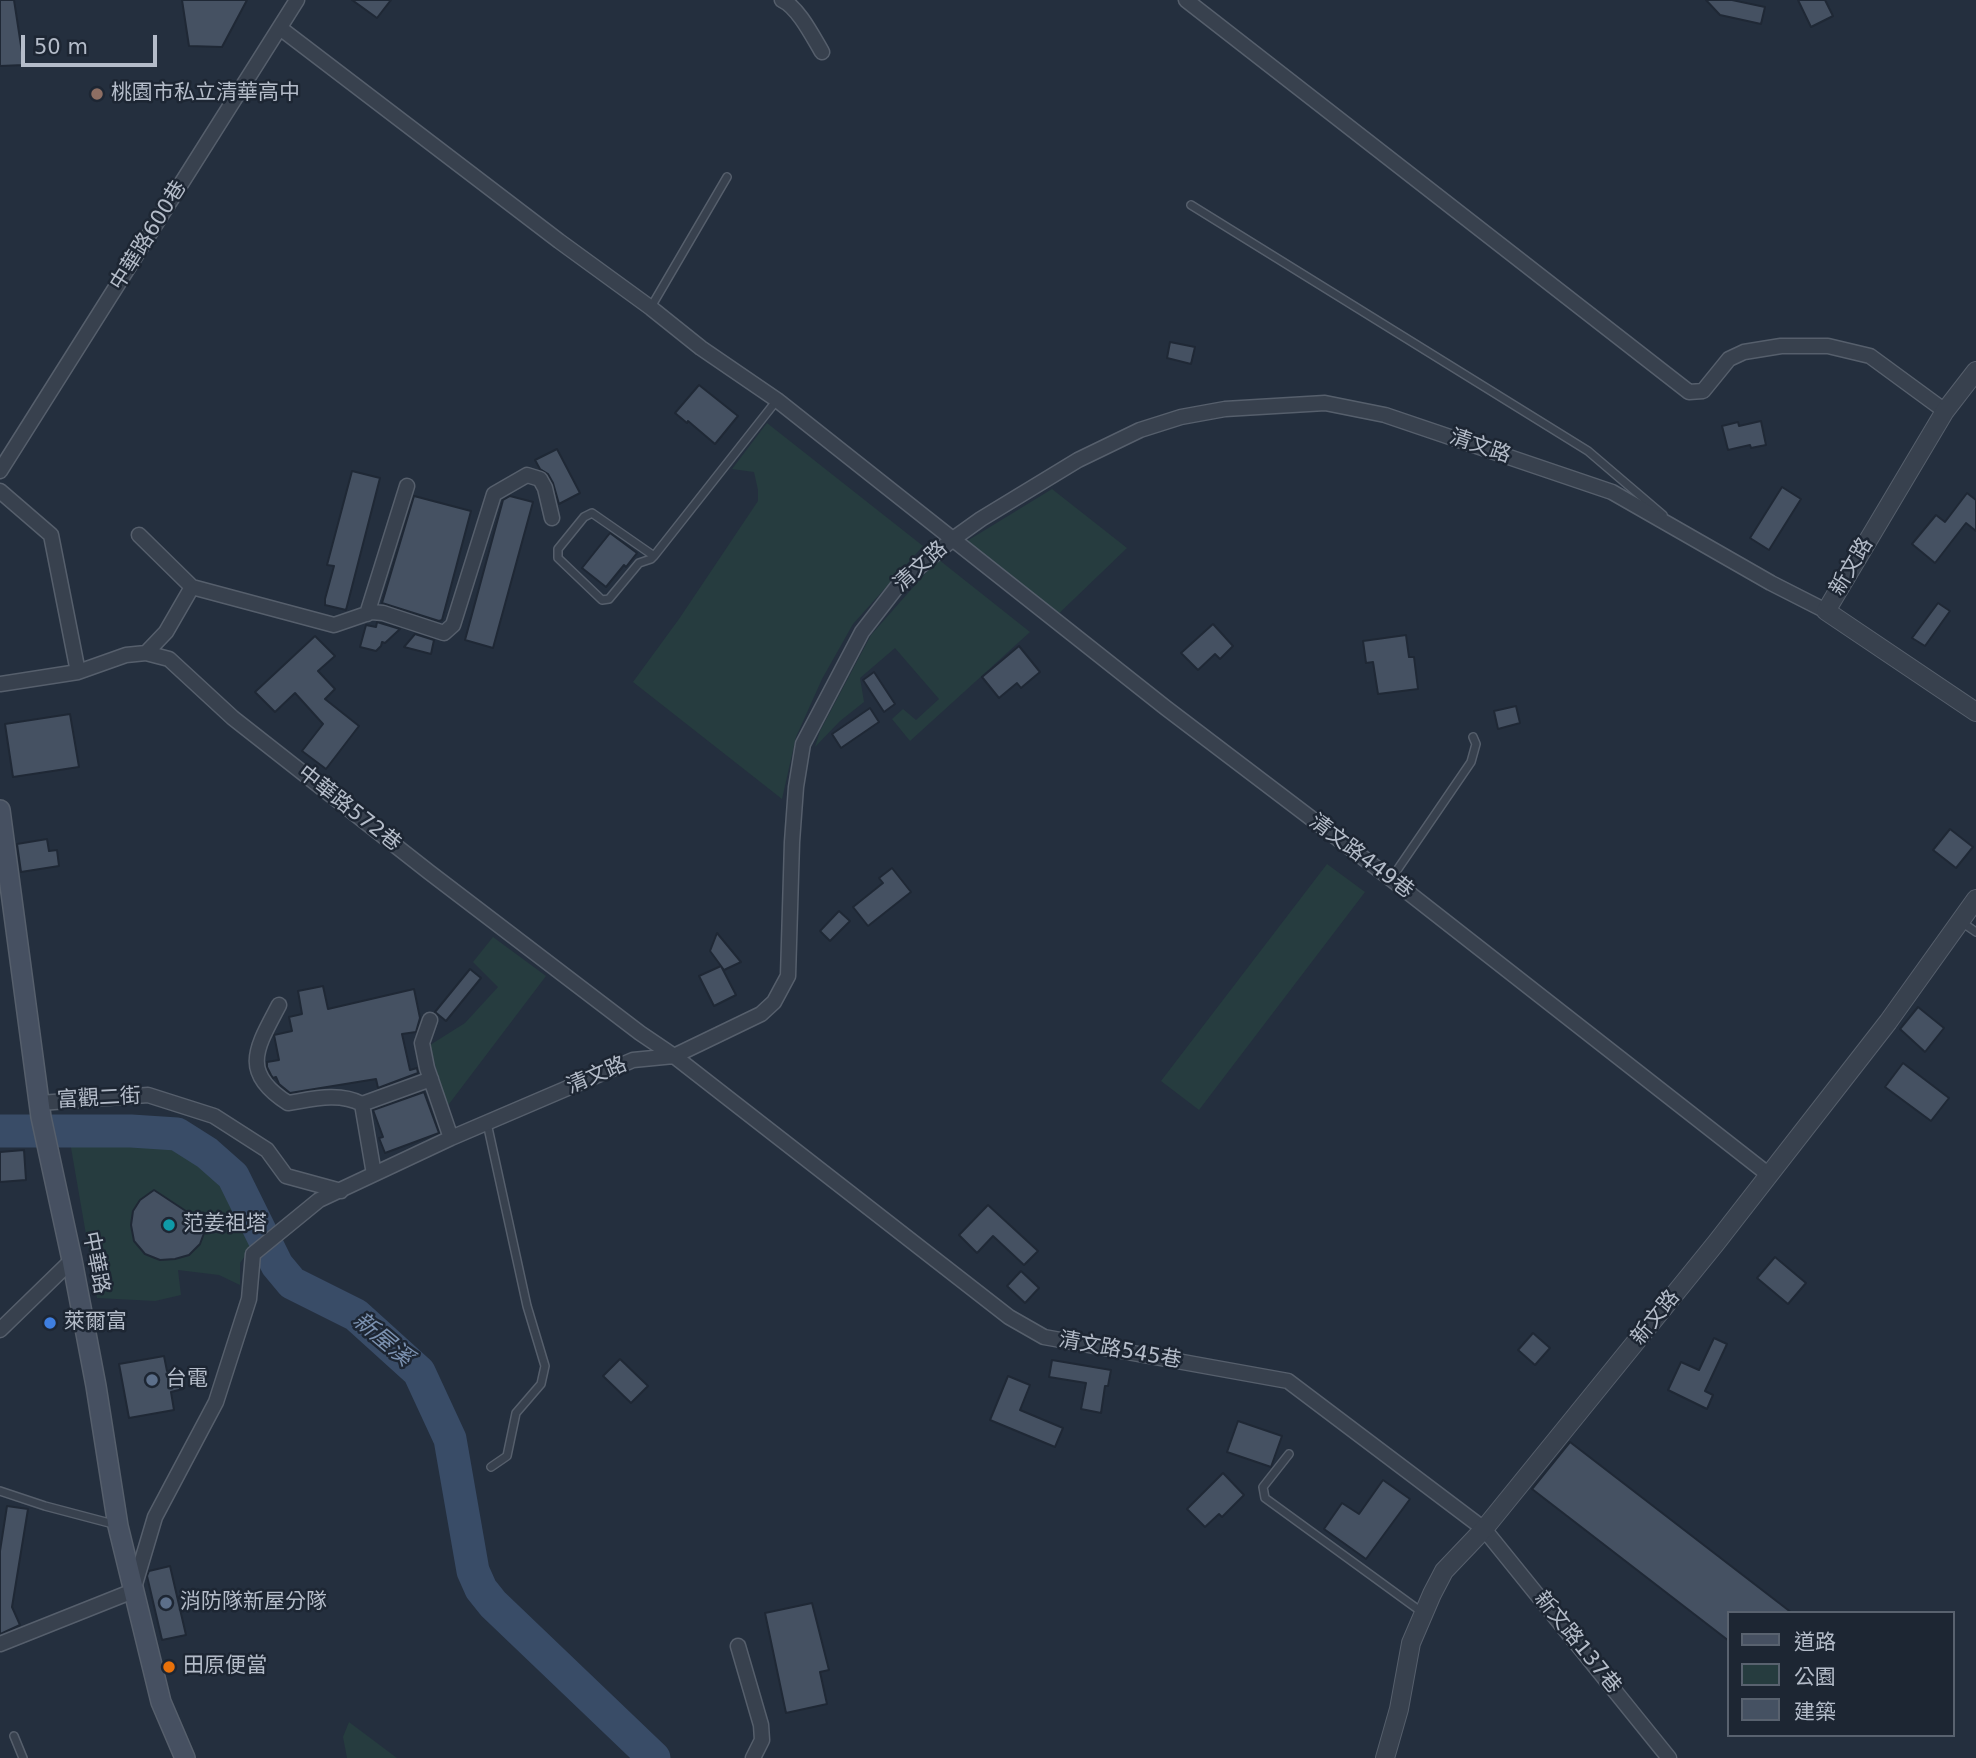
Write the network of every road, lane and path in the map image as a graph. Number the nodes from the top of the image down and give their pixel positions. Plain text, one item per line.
1 (297, 0) edge
2 (782, 0) edge
3 (1186, 0) edge
4 (280, 28) junction
5 (822, 52) dead end
6 (727, 177) dead end
7 (1191, 205) dead end
8 (651, 308) junction
9 (1976, 371) edge
10 (777, 400) junction
11 (1945, 411) junction
12 (0, 471) edge
13 (407, 486) dead end
14 (0, 491) edge
15 (552, 518) dead end
16 (139, 534) dead end
17 (1685, 534) junction
18 (953, 539) junction
19 (654, 556) junction
20 (192, 587) junction
21 (1826, 611) junction
22 (367, 614) junction
23 (146, 653) junction
24 (78, 672) junction
25 (0, 684) edge
26 (1976, 712) edge
27 (1472, 737) dead end
28 (0, 810) edge
29 (1391, 879) junction
30 (1976, 899) edge
31 (1960, 921) junction
32 (1976, 932) edge
33 (278, 1005) dead end
34 (430, 1020) dead end
35 (674, 1056) junction
36 (431, 1079) junction
37 (362, 1104) junction
38 (40, 1110) junction
39 (487, 1123) junction
40 (451, 1138) junction
41 (374, 1174) junction
42 (1769, 1175) junction
43 (341, 1191) junction
44 (72, 1260) junction
45 (0, 1330) edge
46 (1289, 1454) dead end
47 (491, 1467) dead end
48 (0, 1491) edge
49 (118, 1525) junction
50 (1484, 1529) junction
51 (132, 1591) junction
52 (1424, 1614) junction
53 (0, 1644) edge
54 (738, 1646) dead end
55 (14, 1736) dead end
56 (183, 1756) edge
57 (23, 1758) edge
58 (753, 1758) edge
59 (1385, 1758) edge
60 (1669, 1758) edge

1 - 4 street, 中華路600巷
2 - 5 street
3 - 11 street
4 - 8 street, 清文路449巷
4 - 12 street, 中華路600巷
6 - 8 lane
7 - 17 lane
8 - 10 street, 清文路449巷
9 - 11 street, 新文路
10 - 18 street, 清文路449巷
10 - 19 lane
11 - 21 street, 新文路
13 - 22 street
14 - 24 street
15 - 22 street
16 - 20 street
17 - 18 street, 清文路
17 - 21 street, 清文路
18 - 29 street, 清文路449巷
18 - 35 street, 清文路
19 - 19 lane
20 - 22 street
20 - 23 street
21 - 26 street, 新文路
23 - 24 street
23 - 35 street, 中華路572巷
24 - 25 street
27 - 29 lane
28 - 38 main road, 中華路
29 - 42 street, 清文路449巷
30 - 31 street, 新文路
31 - 32 lane
31 - 42 street, 新文路
33 - 37 street
34 - 36 street
35 - 39 street, 清文路
35 - 50 street, 清文路545巷
36 - 37 street
36 - 40 street
37 - 41 street
38 - 43 street, 富觀二街
38 - 44 main road, 中華路
39 - 40 street, 清文路
39 - 47 lane
40 - 41 street, 清文路
41 - 43 street, 清文路
42 - 50 street, 新文路
43 - 51 street, 清文路
44 - 45 street
44 - 49 main road, 中華路
46 - 52 lane
48 - 49 lane
49 - 51 main road, 中華路
50 - 52 street, 新文路
50 - 60 street, 新文路137巷
51 - 53 street
51 - 56 main road, 中華路
52 - 59 street, 新文路
54 - 58 street
55 - 57 lane

